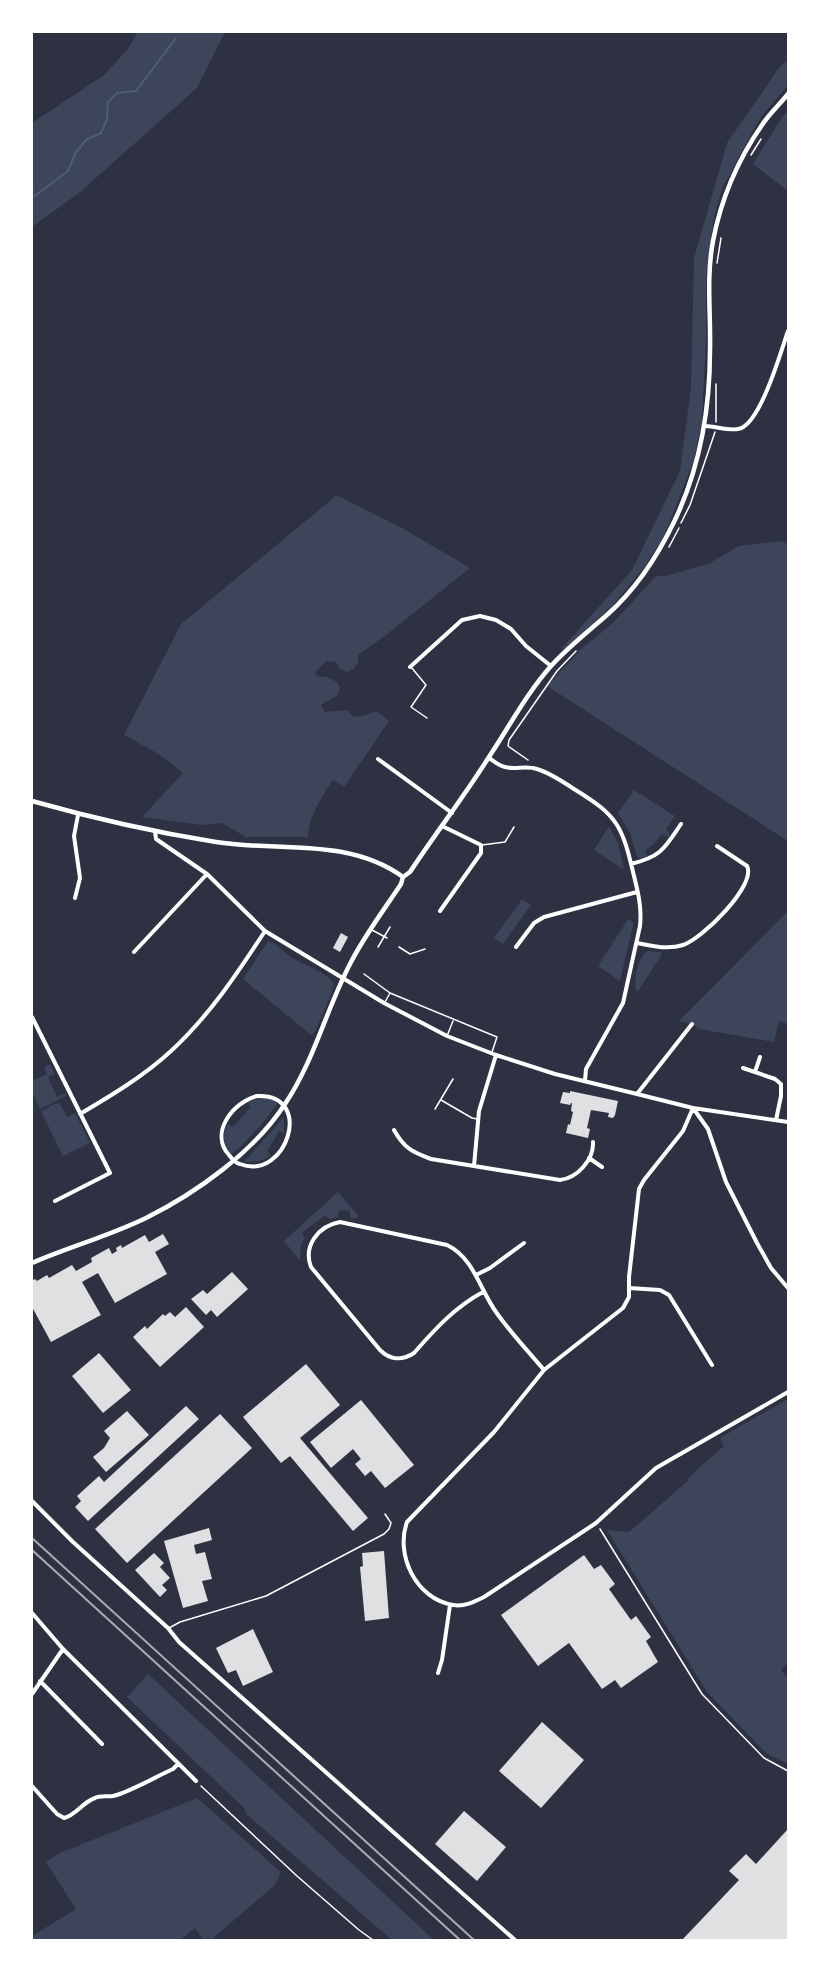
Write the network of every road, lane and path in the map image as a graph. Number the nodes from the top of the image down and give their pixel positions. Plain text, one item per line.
1 (789, 94) edge
2 (763, 136) dead end
3 (747, 162) dead end
4 (721, 238) dead end
5 (717, 262) dead end
6 (789, 331) edge
7 (716, 379) dead end
8 (705, 426) junction
9 (716, 426) junction
10 (667, 550) dead end
11 (579, 648) dead end
12 (551, 666) junction
13 (411, 667) joint
14 (427, 718) dead end
15 (489, 758) junction
16 (378, 759) dead end
17 (535, 768) junction
18 (32, 801) edge
19 (452, 813) junction
20 (78, 814) junction
21 (681, 824) dead end
22 (442, 826) junction
23 (514, 827) dead end
24 (155, 831) junction
25 (481, 846) junction
26 (717, 846) dead end
27 (631, 864) junction
28 (207, 874) junction
29 (403, 877) junction
30 (638, 892) junction
31 (75, 898) dead end
32 (440, 911) dead end
33 (390, 927) dead end
34 (372, 929) junction
35 (265, 931) junction
36 (385, 938) junction
37 (637, 943) junction
38 (378, 947) dead end
39 (399, 947) dead end
40 (516, 947) dead end
41 (425, 949) dead end
42 (134, 952) dead end
43 (364, 974) dead end
44 (343, 980) junction
45 (390, 993) junction
46 (384, 1004) junction
47 (32, 1017) edge
48 (453, 1020) junction
49 (692, 1024) dead end
50 (447, 1036) junction
51 (494, 1054) junction
52 (760, 1057) dead end
53 (743, 1068) dead end
54 (755, 1072) junction
55 (453, 1078) dead end
56 (585, 1081) junction
57 (637, 1094) junction
58 (441, 1100) junction
59 (285, 1105) junction
60 (693, 1108) junction
61 (435, 1109) dead end
62 (80, 1114) junction
63 (478, 1119) junction
64 (776, 1120) junction
65 (789, 1122) edge
66 (394, 1130) dead end
67 (593, 1142) dead end
68 (589, 1158) junction
69 (234, 1160) junction
70 (474, 1166) junction
71 (602, 1167) dead end
72 (55, 1201) dead end
73 (524, 1243) dead end
74 (32, 1263) edge
75 (476, 1275) junction
76 (787, 1283) edge
77 (629, 1288) junction
78 (789, 1288) edge
79 (483, 1292) junction
80 (712, 1365) dead end
81 (544, 1370) junction
82 (789, 1392) edge
83 (32, 1501) edge
84 (385, 1514) dead end
85 (596, 1523) junction
86 (450, 1605) junction
87 (32, 1613) edge
88 (168, 1628) junction
89 (63, 1649) junction
90 (438, 1673) dead end
91 (40, 1681) junction
92 (32, 1694) edge
93 (102, 1744) dead end
94 (178, 1764) junction
95 (789, 1771) edge
96 (196, 1781) joint
97 (32, 1786) edge
98 (373, 1941) edge
99 (515, 1941) edge

1 - 8 street
2 - 3 path
4 - 5 path
6 - 9 street
7 - 9 path
8 - 9 street
8 - 12 street
9 - 10 path
11 - 17 path
12 - 13 street
12 - 15 street
13 - 14 lane
15 - 17 street
15 - 19 street
16 - 19 street
17 - 27 street
18 - 20 street
19 - 22 street
20 - 24 street
20 - 31 street
21 - 27 street
22 - 25 street
22 - 29 street
23 - 25 lane
24 - 28 street
24 - 29 street
25 - 32 street
26 - 37 street
27 - 30 street
28 - 35 street
28 - 42 street
29 - 34 street
30 - 37 street
30 - 40 street
33 - 36 lane
34 - 36 lane
34 - 44 street
35 - 44 street
35 - 62 street
36 - 38 lane
37 - 56 street
39 - 41 lane
43 - 45 lane
44 - 46 street
44 - 59 street
45 - 46 lane
45 - 48 lane
46 - 50 street
47 - 62 street
48 - 50 lane
48 - 51 lane
49 - 57 street
50 - 51 street
51 - 56 street
51 - 63 street
52 - 54 street
53 - 54 street
54 - 64 street
55 - 58 lane
56 - 57 street
57 - 60 street
58 - 61 lane
58 - 63 lane
59 - 69 street
59 - 69 street
59 - 69 street
60 - 64 street
60 - 76 street
60 - 77 street
62 - 72 street
63 - 70 street
64 - 65 street
66 - 70 street
67 - 68 street
68 - 70 street
68 - 71 street
69 - 74 street
73 - 75 street
75 - 79 street
75 - 79 street
76 - 78 street
77 - 80 street
77 - 81 street
79 - 81 street
81 - 86 street
82 - 85 street
83 - 88 street
84 - 88 lane
85 - 86 street
85 - 95 path
86 - 90 street
87 - 89 street
88 - 99 street
89 - 91 street
89 - 94 street
91 - 92 street
91 - 93 street
94 - 96 street
94 - 97 street
96 - 98 path

